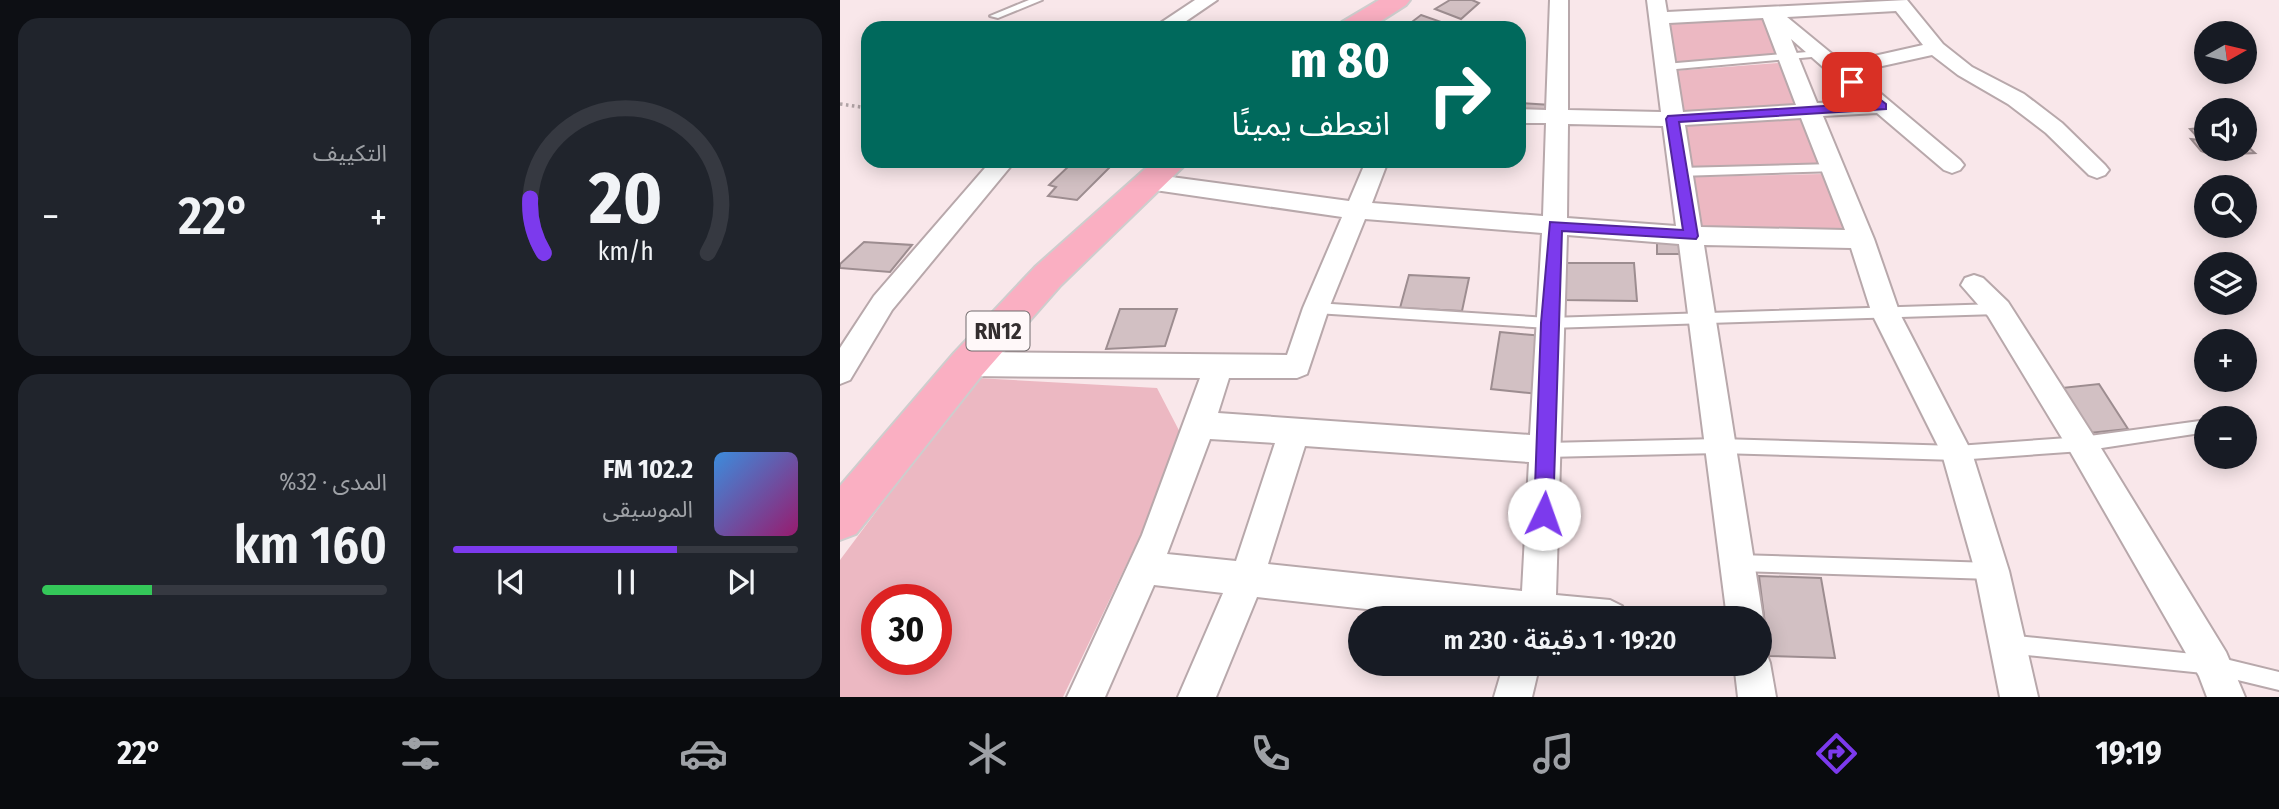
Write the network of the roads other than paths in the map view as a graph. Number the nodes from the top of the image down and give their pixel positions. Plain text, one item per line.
1 (1037, 0) edge
2 (1209, 0) edge
3 (1395, 0) edge
4 (1559, 0) edge
5 (1898, 2) edge
6 (1658, 9) edge
7 (1770, 12) junction
8 (995, 16) dead end
9 (1174, 21) edge
10 (1362, 21) edge
11 (1936, 48) junction
12 (1818, 54) junction
13 (1788, 57) junction
14 (1665, 67) junction
15 (1836, 69) junction
16 (1881, 106) junction
17 (1810, 111) junction
18 (1526, 116) edge
19 (1556, 118) junction
20 (1672, 119) junction
21 (1952, 165) dead end
22 (998, 168) edge
23 (1374, 168) edge
24 (1833, 168) junction
25 (2097, 170) dead end
26 (1161, 171) edge
27 (1679, 172) junction
28 (1355, 210) junction
29 (1555, 225) junction
30 (1691, 236) junction
31 (1861, 239) junction
32 (1973, 285) dead end
33 (1316, 308) junction
34 (1998, 309) junction
35 (1886, 314) junction
36 (1700, 318) junction
37 (1549, 323) junction
38 (968, 364) junction
39 (1218, 368) junction
40 (840, 372) edge
41 (1201, 425) junction
42 (2194, 428) edge
43 (1295, 430) junction
44 (2082, 444) junction
45 (1720, 446) junction
46 (1546, 450) junction
47 (1957, 453) junction
48 (840, 519) edge
49 (1737, 563) junction
50 (1147, 568) junction
51 (1992, 571) junction
52 (1247, 578) junction
53 (1471, 606) edge
54 (1537, 606) edge
55 (1743, 606) edge
56 (2007, 644) junction
57 (2213, 665) junction
58 (1519, 676) edge
59 (1754, 676) edge
60 (2279, 681) edge
61 (1086, 697) edge
62 (1197, 697) edge
63 (1513, 697) edge
64 (1758, 697) edge
65 (2019, 697) edge
66 (2227, 697) edge

1 - 8 lane
2 - 9 street
3 - 10 main road
4 - 19 street
5 - 7 street
5 - 11 street
6 - 7 street
6 - 14 street
7 - 12 street
7 - 13 street
11 - 15 street
11 - 25 street
12 - 13 lane
12 - 15 street
13 - 14 lane
13 - 17 street
14 - 20 street
15 - 16 street
16 - 17 street
16 - 21 street
17 - 20 street
17 - 24 street
18 - 19 street
19 - 20 street
19 - 29 street
20 - 27 street
22 - 40 street
23 - 28 street
24 - 27 lane
24 - 31 street
26 - 28 street
26 - 38 main road, RN12
27 - 30 street
28 - 29 street
28 - 33 street
29 - 30 street
29 - 37 street
30 - 31 street
30 - 36 street
31 - 35 street
32 - 34 street
33 - 37 lane
33 - 39 street
34 - 35 lane
34 - 44 street
35 - 36 lane
35 - 47 street
36 - 37 lane
36 - 45 street
37 - 46 street
38 - 39 street
38 - 48 main road, RN12
39 - 41 street
41 - 43 street
41 - 50 street
42 - 44 lane
43 - 46 street
43 - 52 street
44 - 47 lane
44 - 57 street
45 - 46 lane
45 - 47 lane
45 - 49 street
46 - 54 street
47 - 51 street
49 - 51 lane
49 - 55 street
50 - 52 street
50 - 61 street
51 - 56 street
52 - 53 street
52 - 62 street
56 - 57 lane
56 - 65 street
57 - 60 lane
57 - 66 street
58 - 63 street
59 - 64 street

